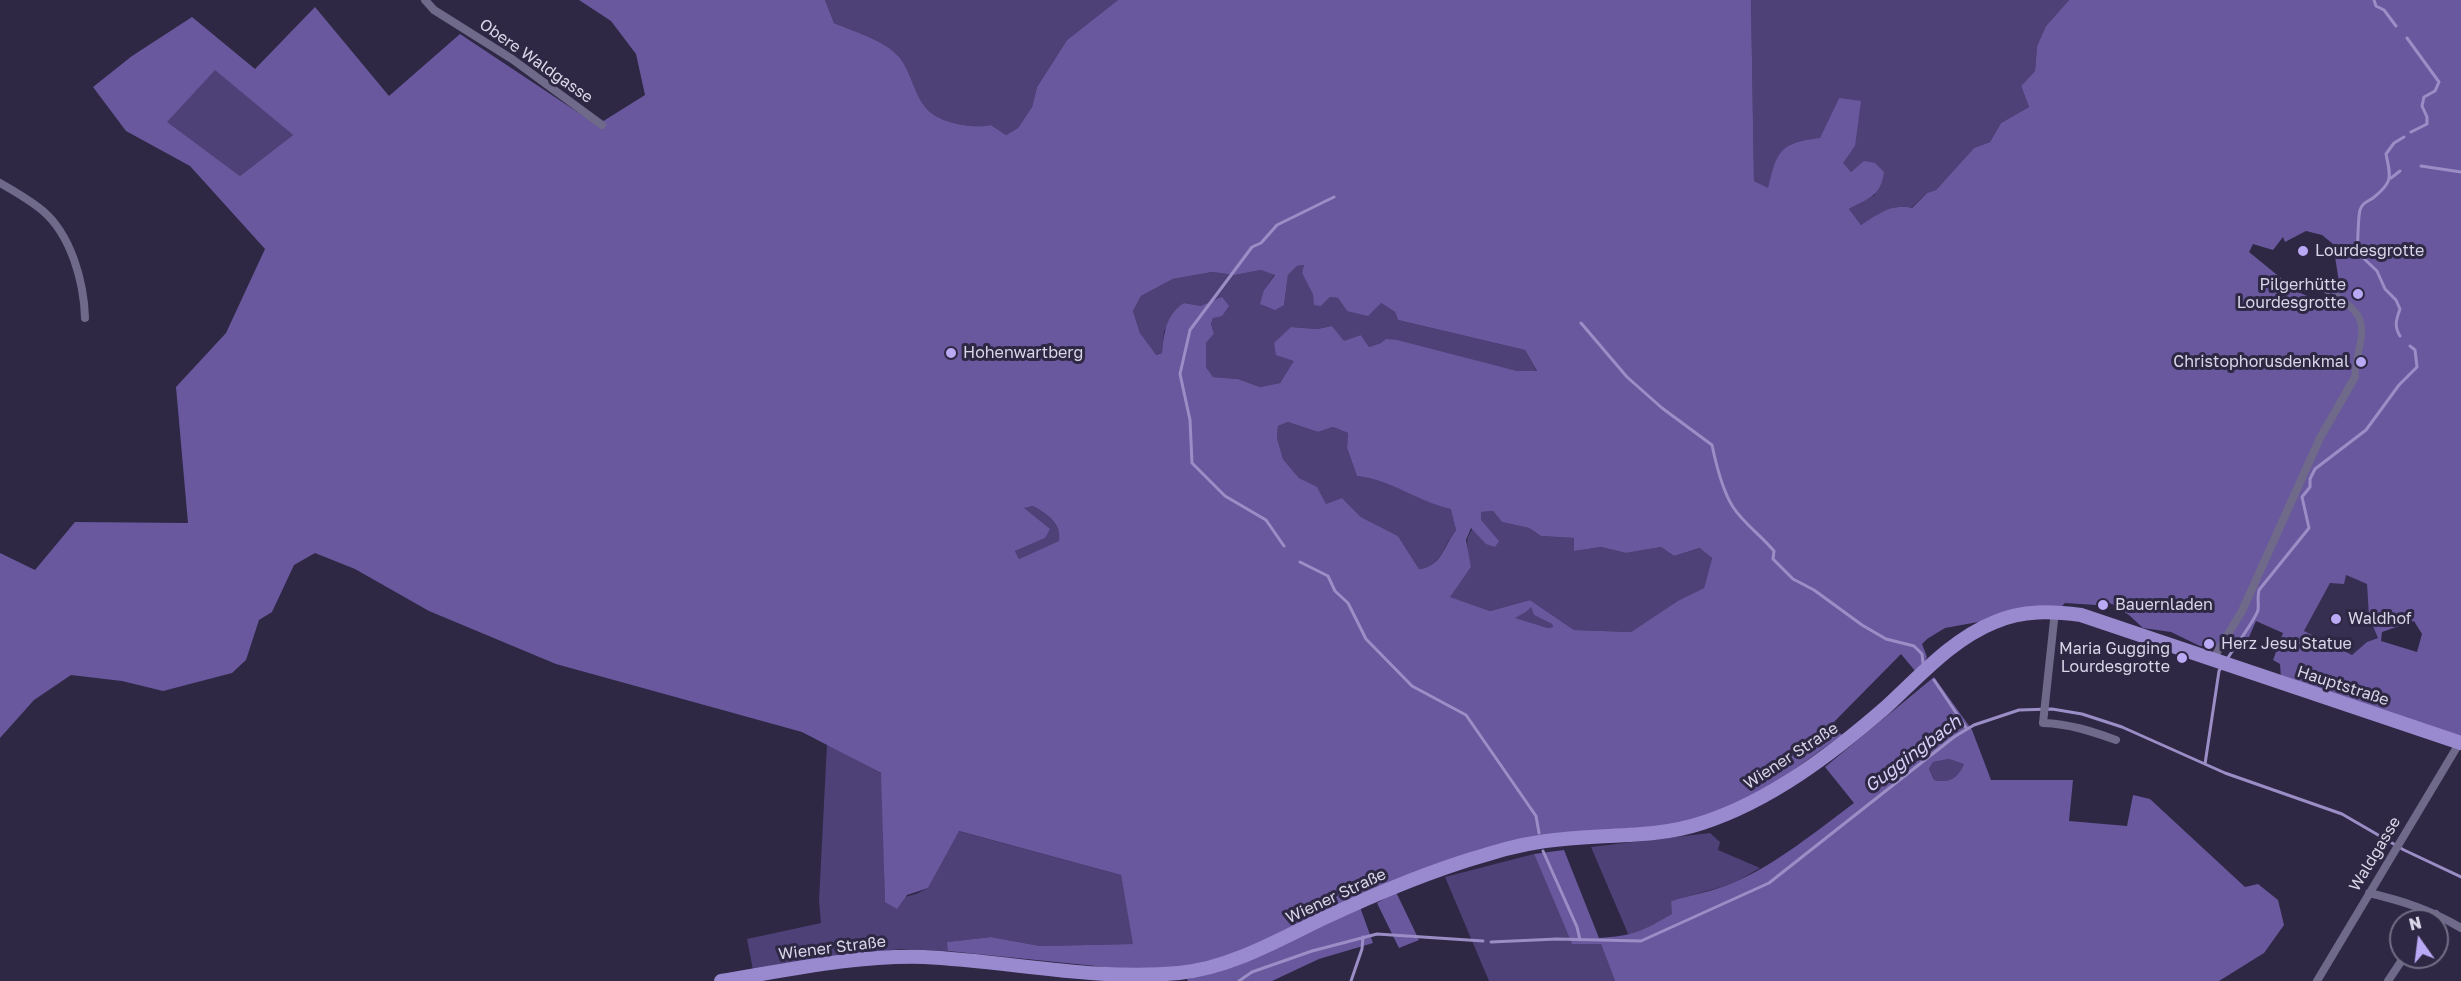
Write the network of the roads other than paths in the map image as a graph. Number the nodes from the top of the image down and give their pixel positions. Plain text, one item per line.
1 (425, 0) edge
2 (602, 125) dead end
3 (0, 183) edge
4 (2320, 286) dead end
5 (2328, 291) dead end
6 (2337, 297) dead end
7 (85, 318) dead end
8 (2355, 377) joint
9 (2055, 611) junction
10 (2216, 660) junction
11 (1918, 677) joint
12 (2116, 740) dead end
13 (2460, 742) edge
14 (2369, 893) junction
15 (2420, 909) edge
16 (721, 981) edge
17 (2317, 981) edge

1 - 2 street, Obere Waldgasse
3 - 7 street
4 - 5 street
6 - 8 street
8 - 10 street
9 - 10 main road, Hauptstraße
9 - 11 main road, Hauptstraße
9 - 12 street
10 - 13 main road, Hauptstraße
11 - 16 main road, Wiener Straße
13 - 14 street, Waldgasse
14 - 15 street
14 - 17 street, Waldgasse

